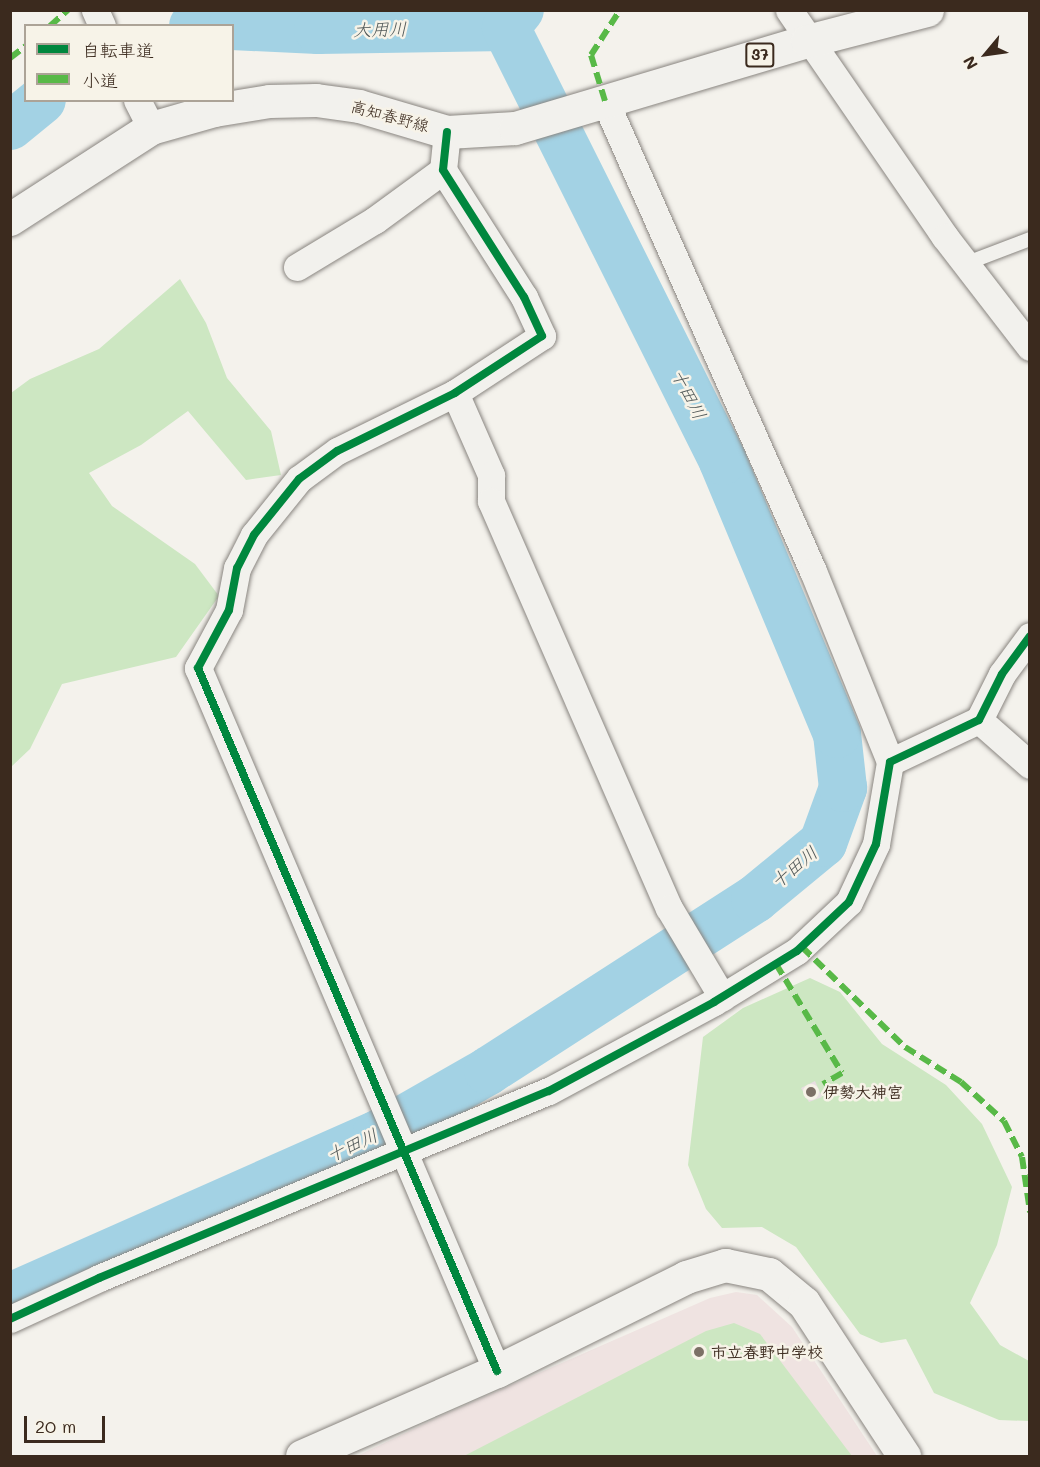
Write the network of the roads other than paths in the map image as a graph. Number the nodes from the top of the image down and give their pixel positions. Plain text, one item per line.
1 (95, 10) edge
2 (789, 10) edge
3 (927, 10) edge
4 (101, 24) edge
5 (807, 41) junction
6 (600, 102) junction
7 (144, 115) edge
8 (447, 132) junction
9 (443, 170) junction
10 (10, 219) edge
11 (1029, 239) edge
12 (969, 266) junction
13 (297, 267) dead end
14 (1029, 347) edge
15 (455, 393) junction
16 (1029, 636) edge
17 (979, 720) junction
18 (890, 762) junction
19 (1029, 765) edge
20 (722, 997) junction
21 (406, 1151) junction
22 (10, 1318) edge
23 (497, 1371) junction
24 (302, 1456) edge
25 (904, 1456) edge

1 - 4 street
2 - 5 street
3 - 5 main road, 高知春野線 / 37
5 - 6 main road, 高知春野線 / 37
5 - 12 street
6 - 8 main road, 高知春野線 / 37
6 - 18 street
7 - 8 main road, 高知春野線 / 37
7 - 10 main road, 高知春野線 / 37
8 - 9 street
9 - 13 street
9 - 15 street
11 - 12 lane
12 - 14 street
15 - 20 street
15 - 21 street
16 - 17 street
17 - 18 street
17 - 19 street
18 - 20 street
20 - 21 street
21 - 22 street
21 - 23 street
23 - 24 main road
23 - 25 main road

